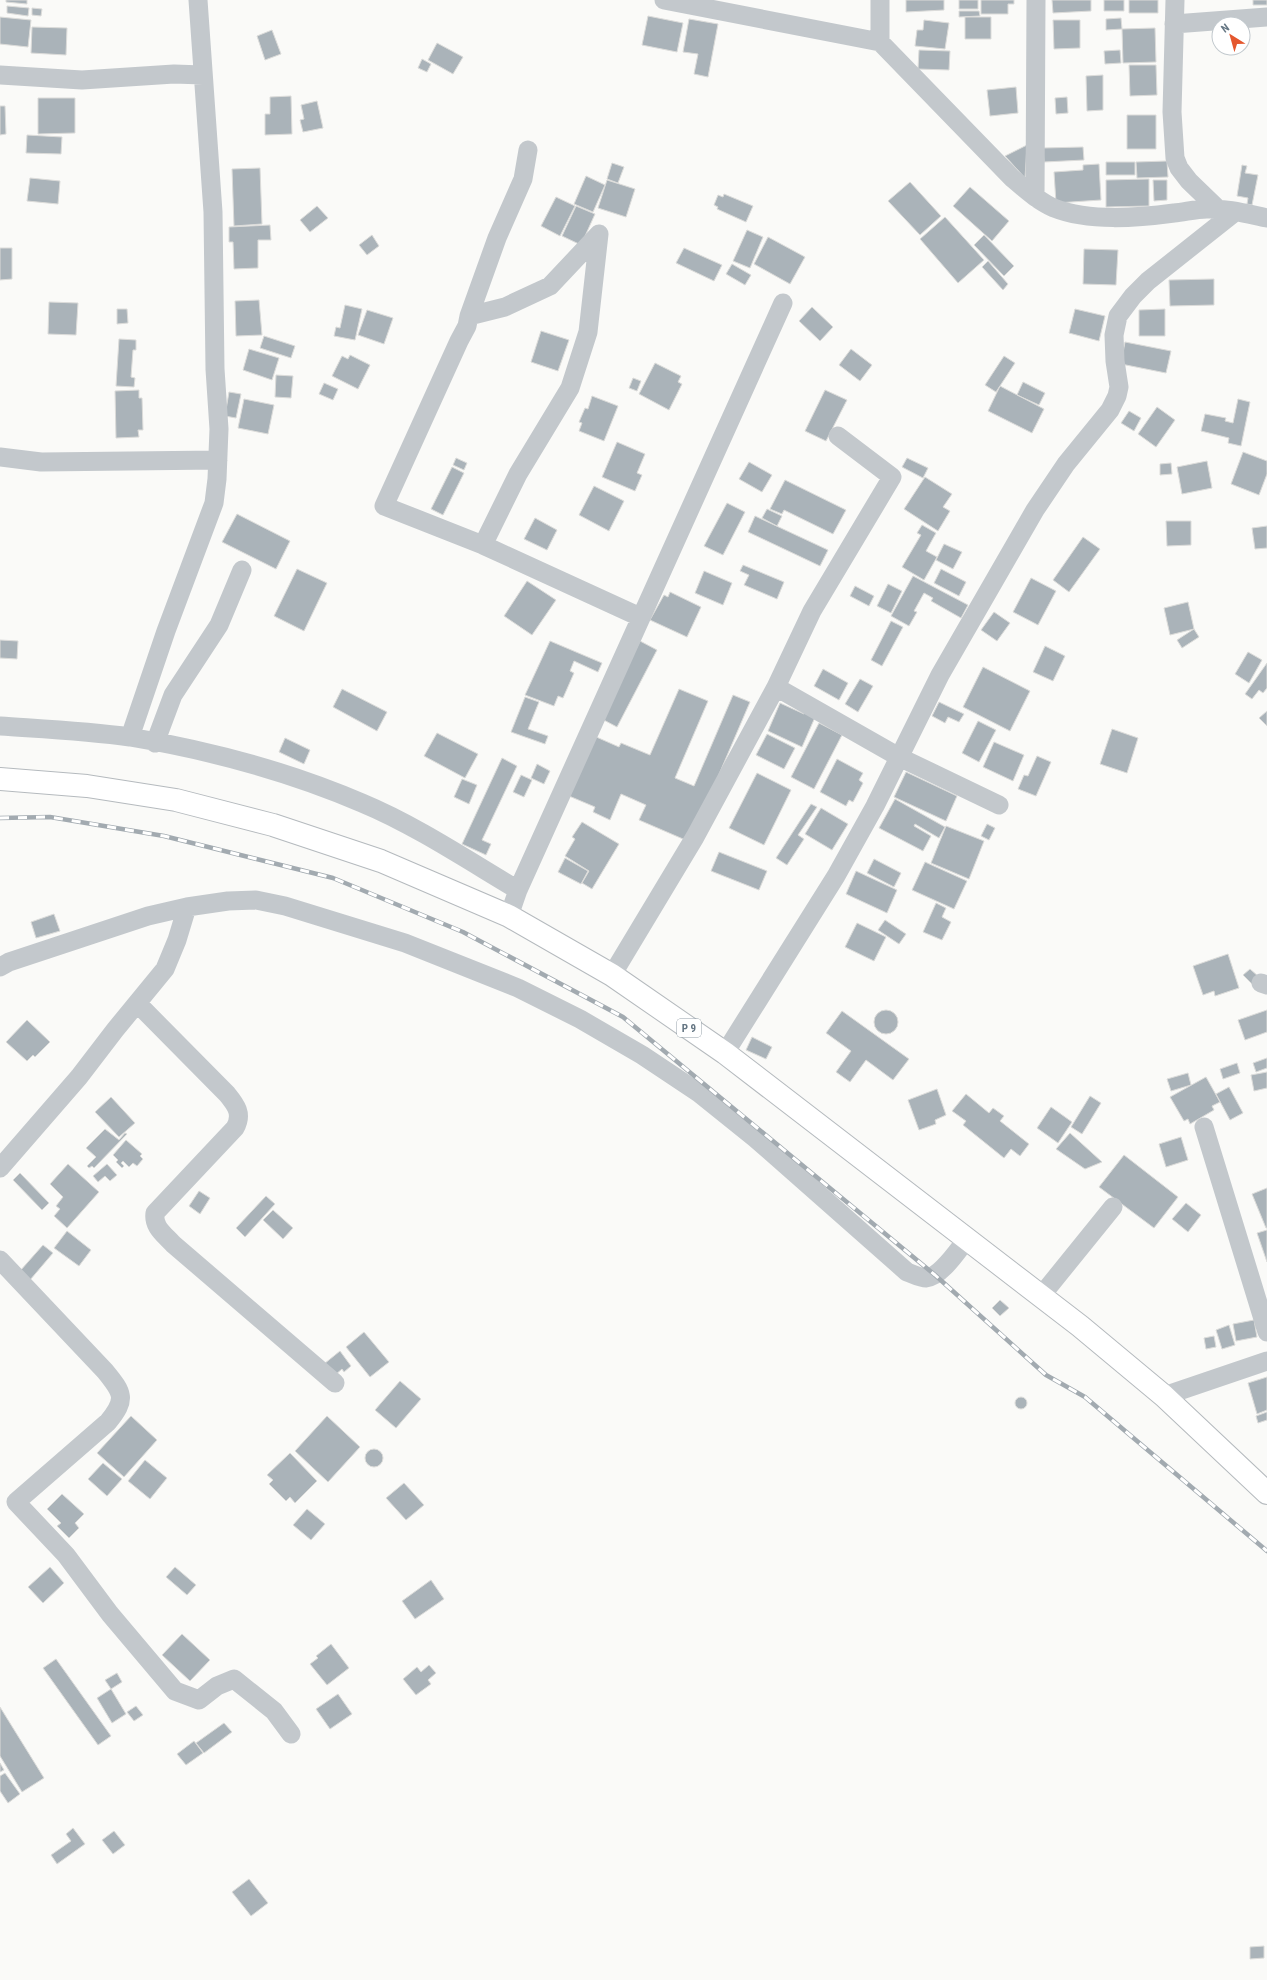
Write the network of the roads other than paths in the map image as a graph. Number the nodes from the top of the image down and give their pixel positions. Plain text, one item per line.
1 (198, 0) edge
2 (664, 0) edge
3 (880, 0) edge
4 (1036, 0) edge
5 (1175, 0) edge
6 (1267, 17) edge
7 (1174, 24) junction
8 (880, 42) junction
9 (0, 75) edge
10 (203, 75) junction
11 (528, 150) dead end
12 (1035, 197) junction
13 (1227, 211) junction
14 (1267, 218) edge
15 (783, 303) dead end
16 (469, 316) junction
17 (838, 436) dead end
18 (0, 457) edge
19 (218, 460) junction
20 (483, 545) junction
21 (242, 570) dead end
22 (640, 616) junction
23 (776, 687) junction
24 (0, 726) edge
25 (130, 738) junction
26 (155, 743) junction
27 (899, 757) junction
28 (0, 780) edge
29 (999, 805) dead end
30 (518, 890) junction
31 (187, 907) junction
32 (509, 916) junction
33 (0, 967) edge
34 (612, 975) junction
35 (137, 1003) junction
36 (725, 1053) junction
37 (1204, 1127) dead end
38 (0, 1168) edge
39 (1113, 1207) dead end
40 (967, 1239) junction
41 (0, 1260) edge
42 (1041, 1296) junction
43 (1267, 1332) edge
44 (1267, 1361) edge
45 (335, 1383) dead end
46 (1164, 1396) junction
47 (1267, 1493) edge
48 (291, 1734) dead end

1 - 10 street
2 - 8 street
3 - 8 street
4 - 12 street
5 - 7 street
6 - 7 street
7 - 13 street
8 - 12 street
9 - 10 street
10 - 19 street
11 - 16 street
12 - 13 street
13 - 14 street
13 - 27 street
15 - 22 street
16 - 20 street
16 - 20 street
17 - 23 street
18 - 19 street
19 - 25 street
20 - 22 street
21 - 26 street
22 - 30 street
23 - 27 street
23 - 34 street
24 - 25 street
25 - 26 street
26 - 30 street
27 - 29 street
27 - 36 street
28 - 32 main road, P 9
30 - 32 street
31 - 33 street
31 - 35 street
31 - 40 street
32 - 34 main road, P 9
34 - 36 main road, P 9
35 - 38 street
35 - 45 street
36 - 40 main road, P 9
37 - 43 street
39 - 42 street
40 - 42 main road, P 9
41 - 48 street
42 - 46 main road, P 9
44 - 46 street
46 - 47 main road, P 9

